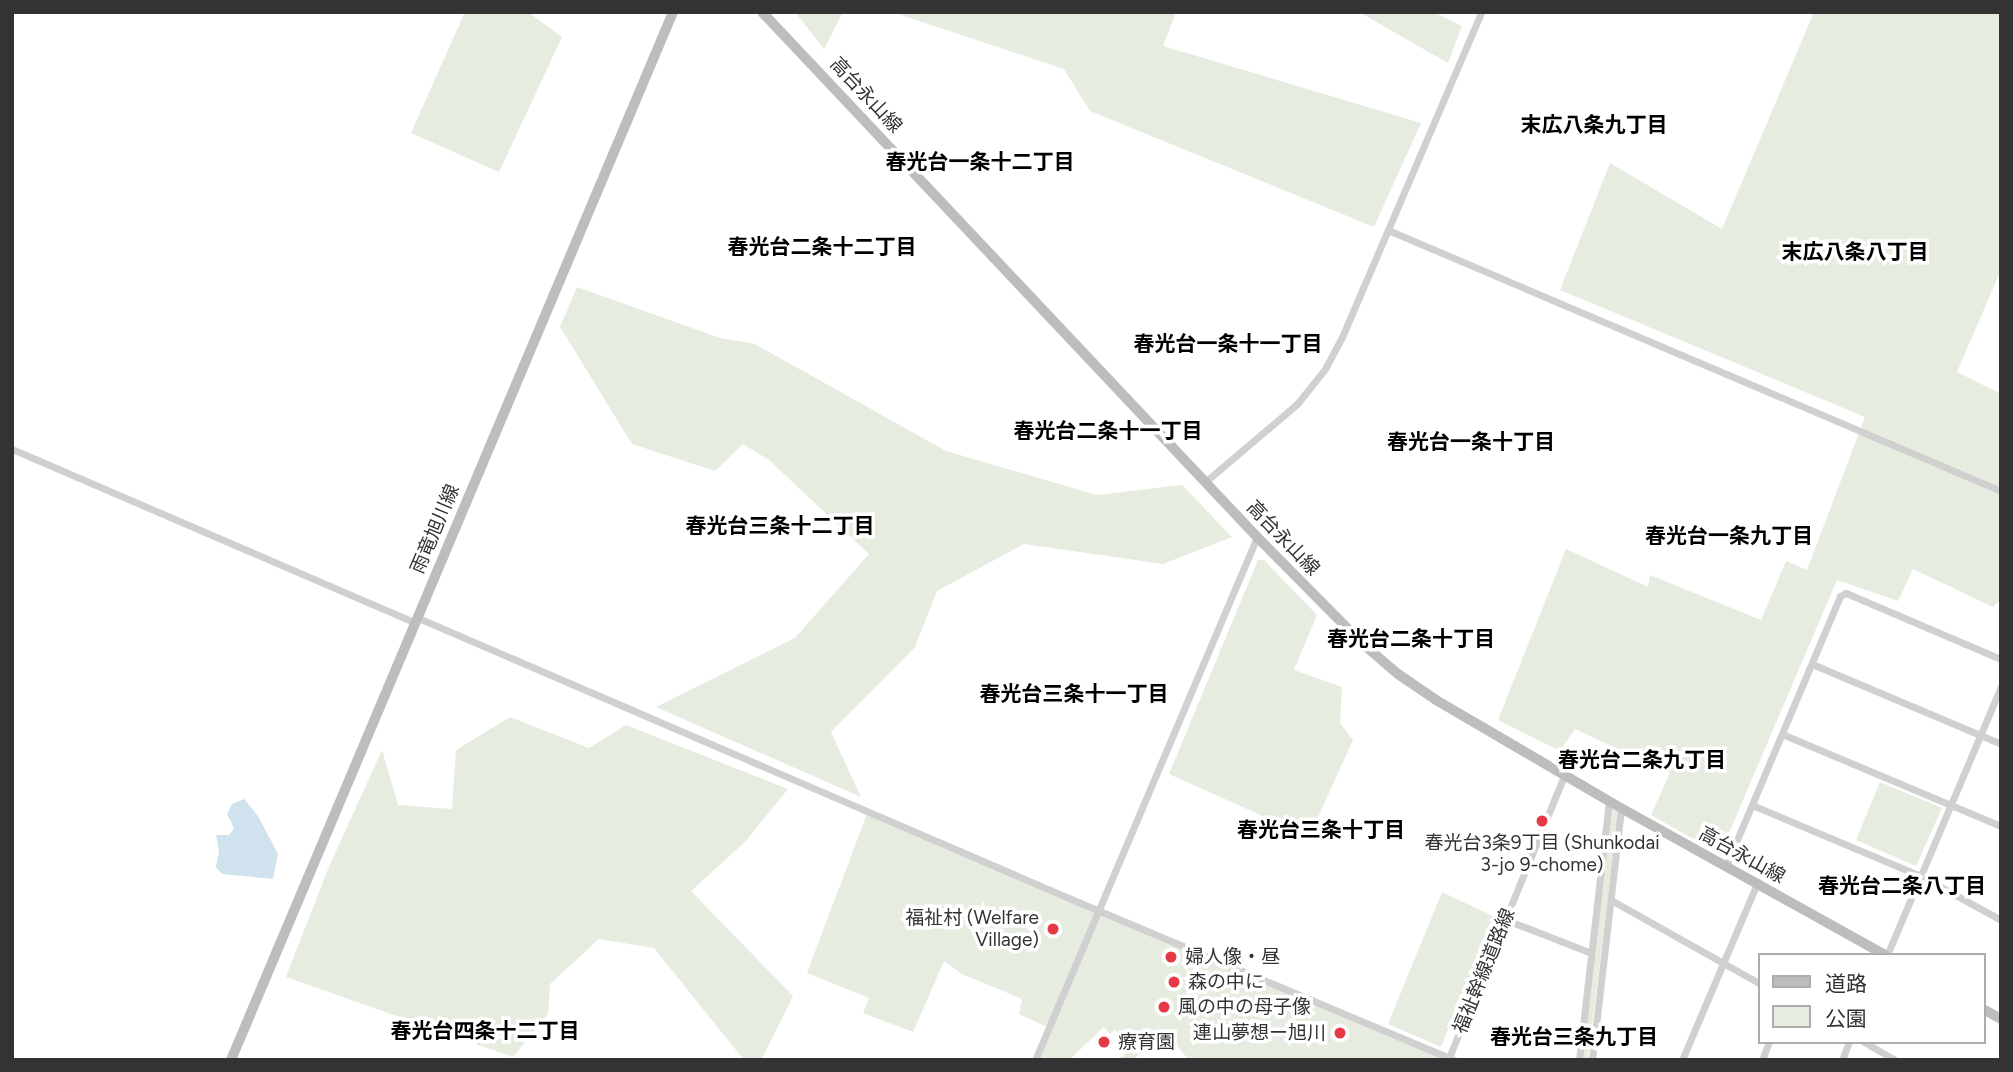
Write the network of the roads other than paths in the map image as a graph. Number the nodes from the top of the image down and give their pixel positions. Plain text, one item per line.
1 (673, 12) edge
2 (762, 12) edge
3 (1481, 12) edge
4 (1388, 230) junction
5 (12, 449) edge
6 (1205, 482) junction
7 (2001, 491) edge
8 (1257, 537) junction
9 (415, 619) junction
10 (2001, 659) edge
11 (1812, 664) junction
12 (2001, 687) edge
13 (1782, 733) junction
14 (1980, 735) junction
15 (2001, 744) edge
16 (1565, 774) junction
17 (1609, 801) junction
18 (1752, 805) junction
19 (1951, 805) junction
20 (1621, 808) junction
21 (2001, 826) edge
22 (1726, 866) junction
23 (1921, 876) junction
24 (1757, 883) junction
25 (1611, 900) junction
26 (1100, 911) junction
27 (1504, 919) junction
28 (2001, 920) edge
29 (1591, 953) junction
30 (1882, 953) edge
31 (1887, 953) edge
32 (1723, 963) junction
33 (1758, 982) edge
34 (1985, 1010) edge
35 (2001, 1019) edge
36 (1867, 1044) edge
37 (1450, 1059) edge
38 (232, 1060) edge
39 (1035, 1060) edge
40 (1579, 1060) edge
41 (1592, 1060) edge
42 (1682, 1060) edge
43 (1895, 1060) edge

1 - 9 street, 雨竜旭川線
2 - 6 street, 高台永山線
3 - 4 street
4 - 6 street
4 - 7 street
5 - 9 street, 福祉幹線道路線
6 - 8 street, 高台永山線
8 - 16 street, 高台永山線
8 - 26 street
9 - 26 street, 福祉幹線道路線
9 - 38 street, 雨竜旭川線
10 - 11 street
11 - 13 street
11 - 14 street
12 - 14 street
13 - 18 street
13 - 19 street
14 - 15 street
14 - 19 street
16 - 17 street, 高台永山線
16 - 27 street, 福祉幹線道路線
17 - 20 street, 高台永山線
17 - 29 street
18 - 22 street
18 - 23 street
19 - 21 street
19 - 23 street
20 - 22 street, 高台永山線
20 - 25 street
22 - 24 street, 高台永山線
23 - 28 street
23 - 31 street
24 - 30 street, 高台永山線
24 - 32 street
25 - 32 street
25 - 41 street
26 - 37 street, 福祉幹線道路線
26 - 39 street
27 - 29 street
27 - 37 street, 福祉幹線道路線
29 - 40 street
32 - 33 street
32 - 42 street
34 - 35 street
36 - 43 street

